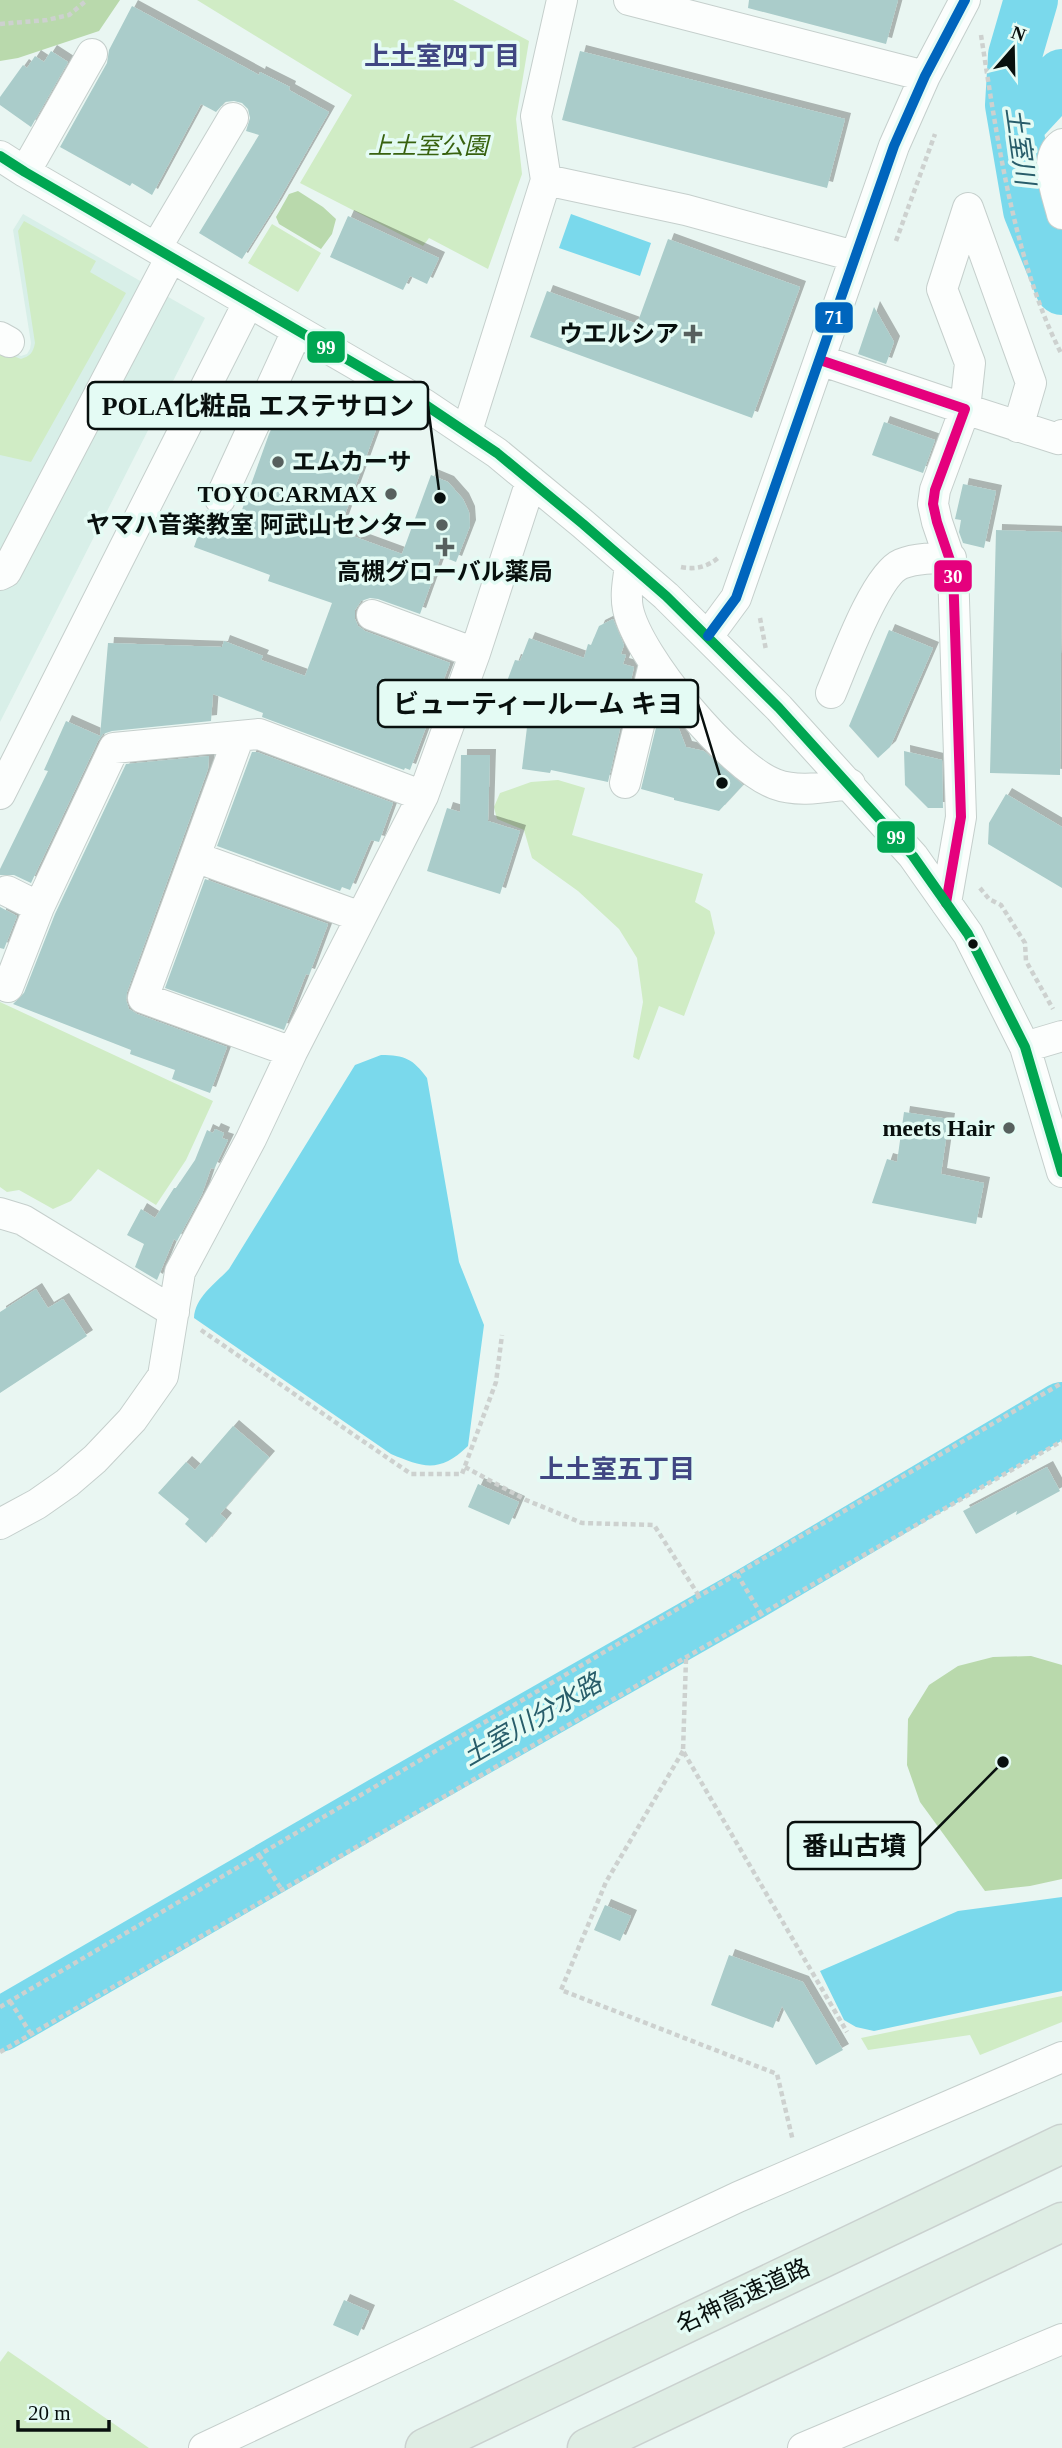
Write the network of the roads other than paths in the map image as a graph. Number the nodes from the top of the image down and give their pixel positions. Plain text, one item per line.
1 (562, 0) edge
2 (629, 0) edge
3 (965, 0) edge
4 (92, 54) dead end
5 (925, 76) junction
6 (233, 117) dead end
7 (1062, 144) edge
8 (0, 156) edge
9 (25, 172) junction
10 (546, 180) junction
11 (1062, 214) edge
12 (163, 253) junction
13 (854, 256) junction
14 (248, 303) junction
15 (297, 331) junction
16 (820, 360) junction
17 (965, 409) junction
18 (1018, 427) junction
19 (467, 431) junction
20 (1062, 435) edge
21 (531, 481) junction
22 (220, 499) dead end
23 (951, 558) junction
24 (630, 566) junction
25 (0, 575) edge
26 (372, 614) dead end
27 (708, 636) junction
28 (475, 653) junction
29 (654, 664) junction
30 (831, 693) dead end
31 (239, 736) junction
32 (625, 783) dead end
33 (850, 784) junction
34 (0, 794) edge
35 (424, 796) junction
36 (195, 857) junction
37 (7, 891) dead end
38 (946, 902) junction
39 (39, 907) junction
40 (361, 917) junction
41 (8, 987) dead end
42 (1062, 1036) edge
43 (1025, 1046) junction
44 (292, 1052) junction
45 (1062, 1172) edge
46 (0, 1213) edge
47 (174, 1312) junction
48 (0, 1524) edge
49 (1062, 2057) edge
50 (1062, 2144) edge
51 (1062, 2222) edge
52 (1062, 2339) edge
53 (204, 2448) edge
54 (425, 2448) edge
55 (587, 2448) edge
56 (803, 2448) edge

1 - 10 street
2 - 5 street
3 - 5 street
4 - 9 street
5 - 13 street
6 - 12 street
7 - 11 street
8 - 9 street
9 - 12 street
10 - 13 street
10 - 19 street
12 - 14 street
12 - 25 street
13 - 16 street
14 - 15 street
14 - 34 street
15 - 19 street
15 - 22 street
16 - 17 street
16 - 27 street
17 - 18 street
17 - 18 street
17 - 23 street
18 - 20 street
19 - 21 street
21 - 24 street
21 - 28 street
23 - 30 street
23 - 38 street
24 - 27 street
24 - 29 street
26 - 28 street
27 - 33 street
28 - 35 street
29 - 32 street
29 - 33 street
31 - 35 street
31 - 36 street
31 - 39 street
33 - 38 street
35 - 40 street
36 - 40 street
36 - 44 street
37 - 39 street
38 - 43 street
39 - 41 street
40 - 44 street
42 - 43 street
43 - 45 street
44 - 47 street
46 - 47 street
47 - 48 street
49 - 53 street
50 - 54 highway, 名神高速道路
51 - 55 highway
52 - 56 street

